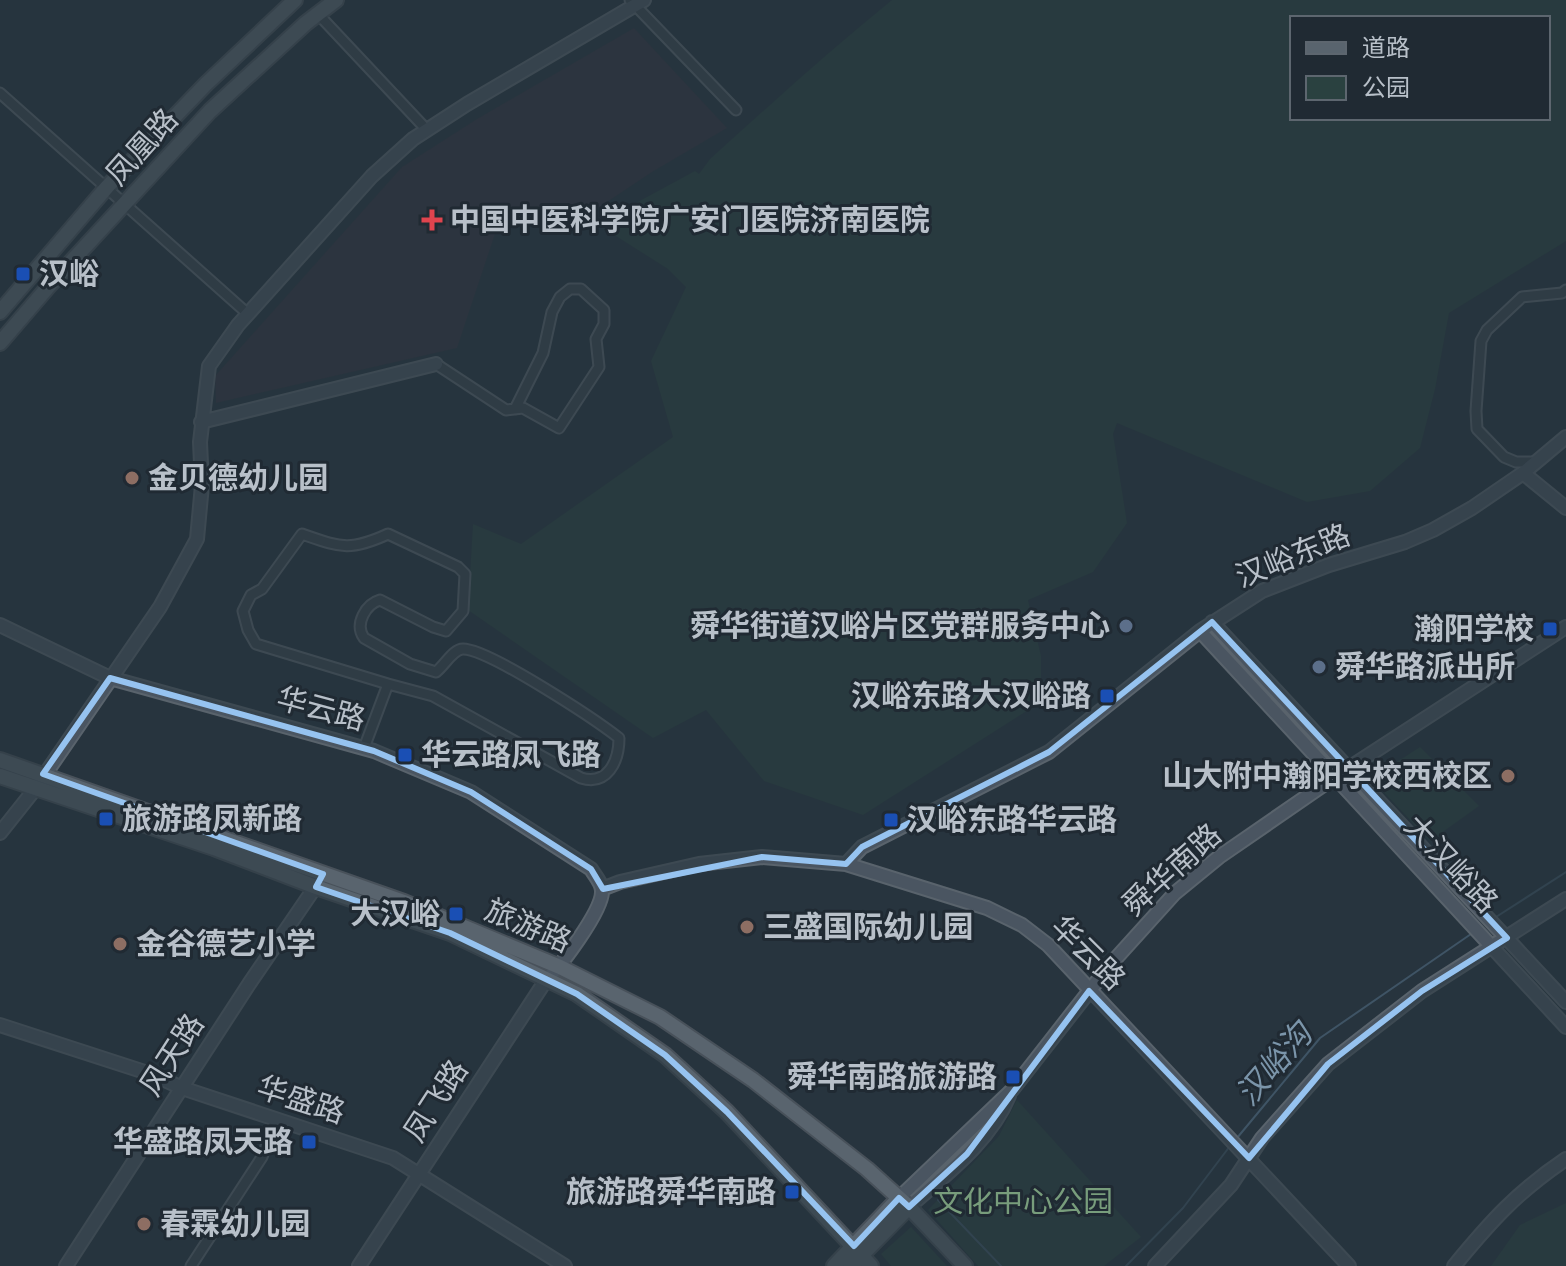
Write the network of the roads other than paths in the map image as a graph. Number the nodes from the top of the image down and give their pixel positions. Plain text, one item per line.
1 (295, 0) edge
2 (336, 0) edge
3 (636, 2) edge
4 (318, 14) junction
5 (0, 93) edge
6 (736, 110) dead end
7 (427, 130) junction
8 (107, 187) junction
9 (126, 204) junction
10 (1566, 290) edge
11 (0, 312) edge
12 (248, 314) junction
13 (0, 343) edge
14 (436, 364) joint
15 (515, 409) junction
16 (201, 422) junction
17 (1566, 437) edge
18 (1537, 462) junction
19 (1523, 473) junction
20 (1566, 508) edge
21 (1212, 622) junction
22 (0, 625) edge
23 (1566, 627) edge
24 (1200, 631) junction
25 (110, 678) junction
26 (388, 684) junction
27 (364, 748) junction
28 (0, 760) edge
29 (1349, 769) junction
30 (43, 774) junction
31 (0, 776) edge
32 (1335, 777) junction
33 (35, 789) junction
34 (0, 833) edge
35 (846, 864) junction
36 (320, 881) junction
37 (602, 889) junction
38 (1566, 899) edge
39 (1507, 938) junction
40 (1492, 947) junction
41 (560, 967) junction
42 (546, 980) junction
43 (1089, 991) junction
44 (1566, 1002) edge
45 (0, 1025) edge
46 (1566, 1027) edge
47 (182, 1088) junction
48 (276, 1119) junction
49 (1249, 1158) junction
50 (1566, 1159) edge
51 (419, 1174) junction
52 (904, 1203) junction
53 (859, 1258) edge
54 (66, 1266) edge
55 (191, 1266) edge
56 (359, 1266) edge
57 (565, 1266) edge
58 (834, 1266) edge
59 (965, 1266) edge
60 (1155, 1266) edge
61 (1349, 1266) edge
62 (1454, 1266) edge

1 - 8 main road, 凤凰路
2 - 4 main road, 凤凰路
3 - 6 street
3 - 7 street
4 - 7 street
4 - 9 main road, 凤凰路
5 - 8 street
7 - 12 street
8 - 9 street
8 - 11 main road, 凤凰路
9 - 12 street
9 - 13 main road, 凤凰路
10 - 18 street
12 - 16 street
14 - 15 street
14 - 16 street
15 - 15 street
16 - 25 street
17 - 18 street, 汉峪东路
18 - 19 street, 汉峪东路
19 - 20 street
19 - 21 street, 汉峪东路
21 - 24 street, 汉峪东路
21 - 29 street, 大汉峪路
22 - 25 street, 华云路
23 - 29 street, 舜华南路
24 - 32 street, 大汉峪路
24 - 35 street, 汉峪东路
25 - 27 street, 华云路
25 - 30 street
26 - 26 street
26 - 27 street
27 - 37 street, 华云路
28 - 30 main road, 旅游路
29 - 32 street, 舜华南路
29 - 39 street, 大汉峪路
30 - 33 street
30 - 36 main road, 旅游路
31 - 33 main road, 旅游路
32 - 40 street, 大汉峪路
32 - 43 street, 舜华南路
33 - 34 street
33 - 36 main road, 旅游路
35 - 37 street, 华云路
35 - 43 street, 华云路
36 - 41 main road, 旅游路
36 - 42 main road, 旅游路
36 - 47 street, 风天路
37 - 41 street
38 - 39 street
39 - 40 street
39 - 44 street, 大汉峪路
40 - 46 street, 大汉峪路
40 - 49 street
41 - 42 street, 凤飞路
41 - 52 main road, 旅游路
42 - 51 street, 凤飞路
42 - 53 main road, 旅游路
43 - 49 street, 华云路
43 - 52 street, 舜华南路
45 - 47 street, 华盛路
47 - 48 street, 华盛路
47 - 54 street, 风天路
48 - 51 street, 华盛路
48 - 55 street
49 - 60 street
49 - 61 street, 华云路
50 - 62 street
51 - 56 street, 凤飞路
51 - 57 street, 华盛路
52 - 53 main road, 舜华南路
52 - 59 main road, 旅游路
53 - 58 main road, 舜华南路

